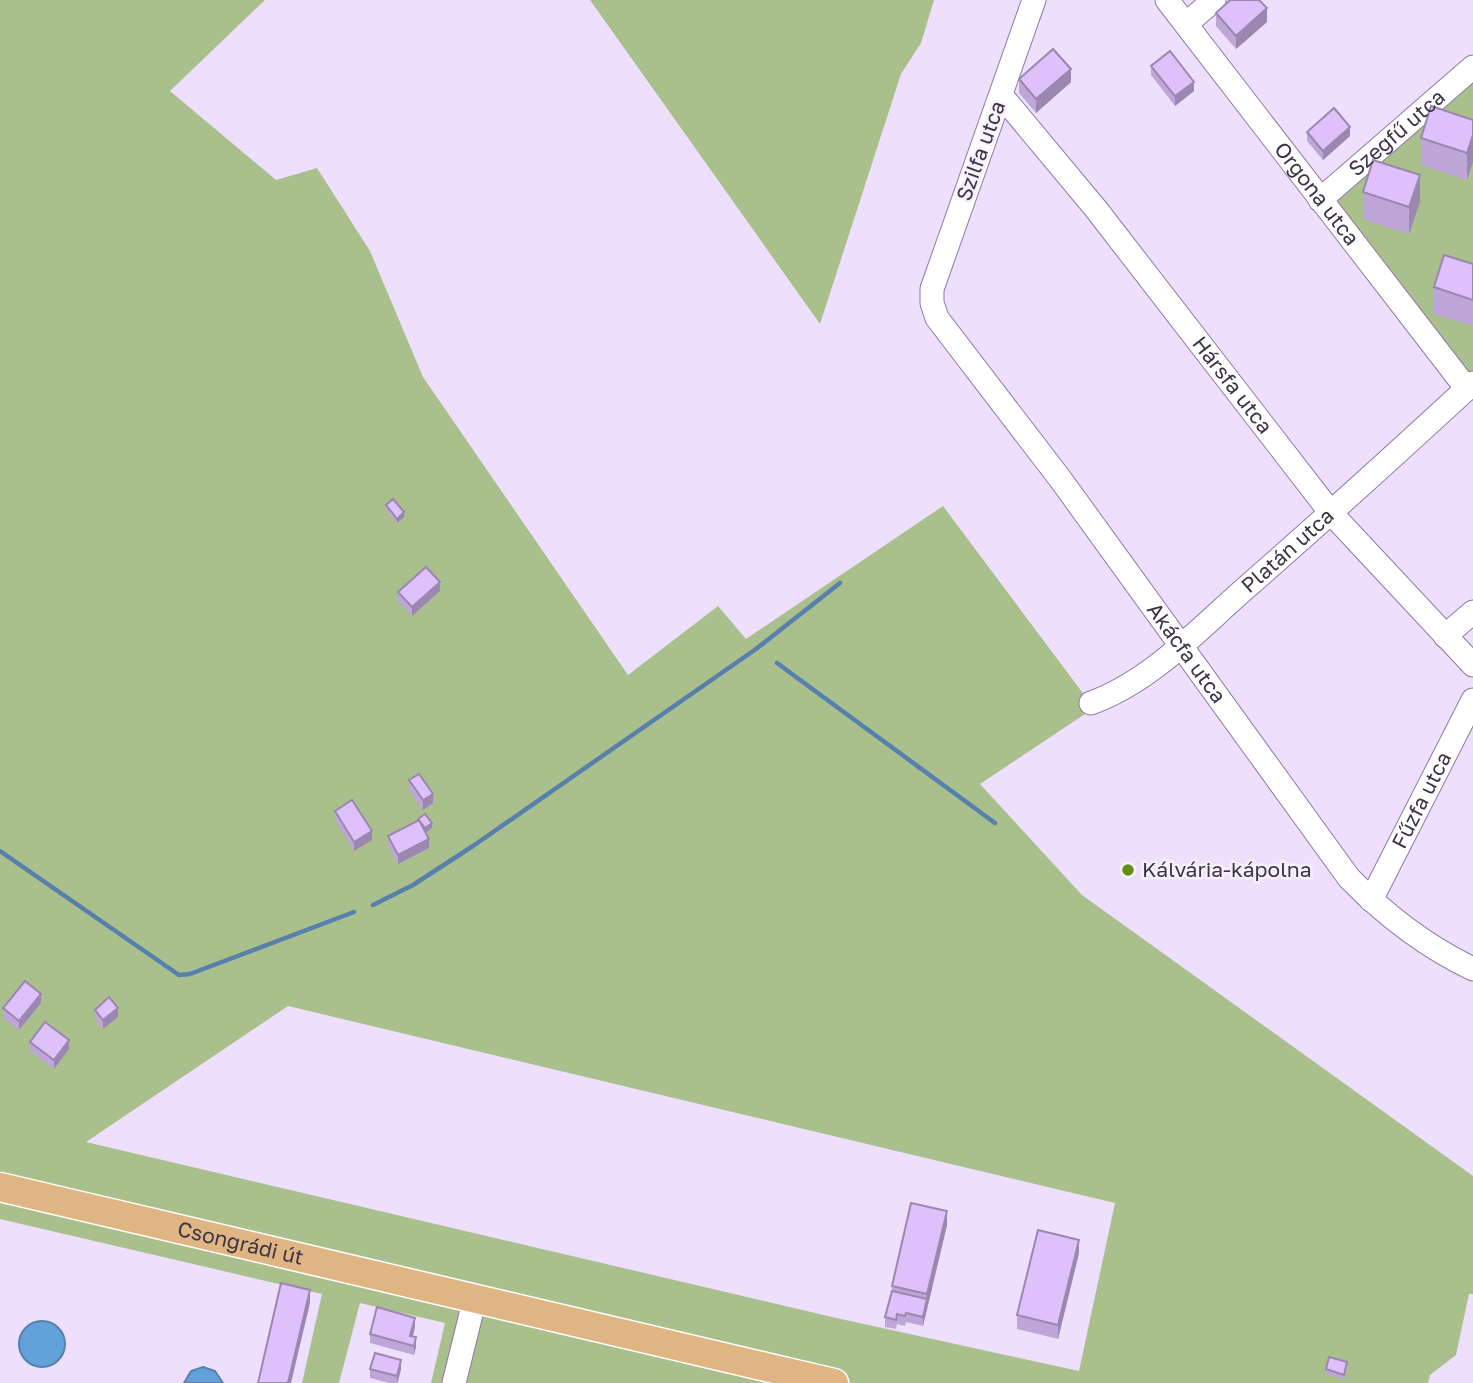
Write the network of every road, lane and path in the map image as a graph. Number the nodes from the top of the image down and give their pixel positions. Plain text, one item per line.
1 (1034, 0) edge
2 (1167, 0) edge
3 (1213, 0) edge
4 (1186, 24) junction
5 (1473, 67) edge
6 (1001, 94) junction
7 (1320, 200) junction
8 (932, 303) joint
9 (1470, 386) edge
10 (1331, 513) junction
11 (1473, 612) edge
12 (1445, 636) junction
13 (1181, 645) junction
14 (1473, 665) edge
15 (1473, 700) edge
16 (1091, 703) dead end
17 (1371, 900) junction
18 (1473, 968) edge
19 (3, 1188) edge
20 (475, 1298) junction
21 (454, 1383) edge
22 (834, 1383) edge

1 - 6 street, Szilfa utca
2 - 4 street, Orgona utca
3 - 4 street
4 - 7 street, Orgona utca
5 - 7 street, Szegfű utca
6 - 8 street, Szilfa utca
6 - 10 street, Hársfa utca
7 - 9 street, Orgona utca
8 - 13 street, Akácfa utca
9 - 10 street, Platán utca
10 - 12 street, Hársfa utca
10 - 13 street, Platán utca
11 - 12 street
12 - 14 street, Hársfa utca
13 - 16 street, Platán utca
13 - 17 street, Akácfa utca
15 - 17 street, Fűzfa utca
17 - 18 street, Akácfa utca
19 - 20 main road, Csongrádi út
20 - 21 street
20 - 22 main road, Csongrádi út

